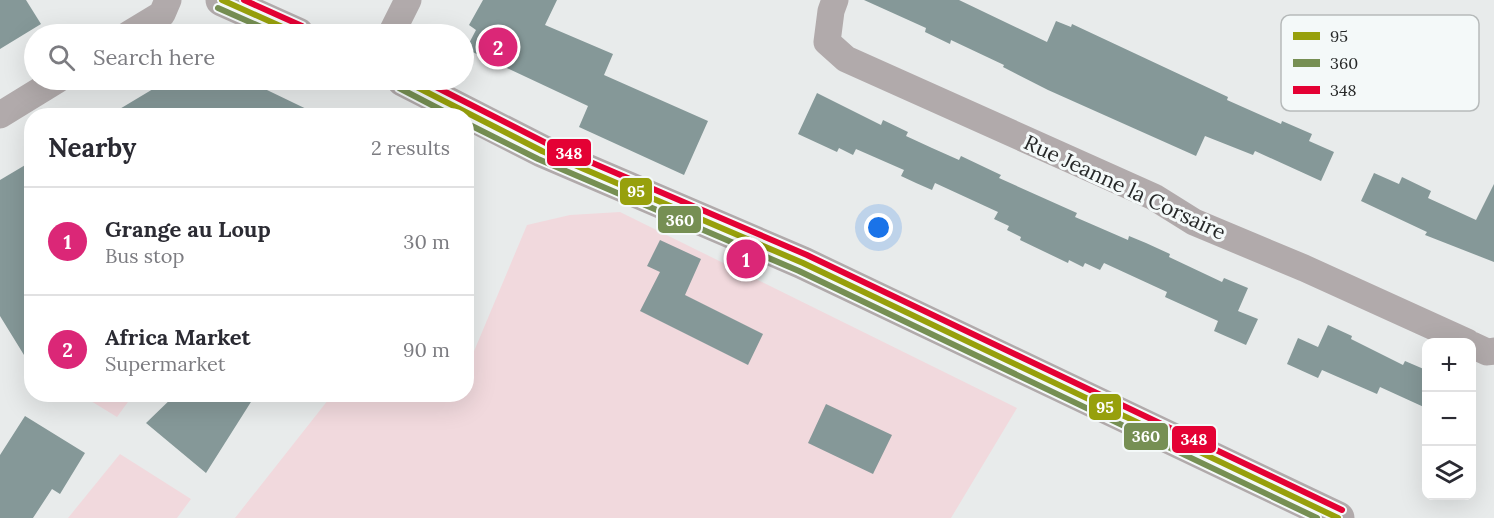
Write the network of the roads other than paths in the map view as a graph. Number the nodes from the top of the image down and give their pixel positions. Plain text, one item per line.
1 (168, 0) edge
2 (222, 0) edge
3 (408, 0) edge
4 (836, 0) edge
5 (146, 24) edge
6 (276, 24) edge
7 (396, 24) edge
8 (41, 90) edge
9 (422, 90) edge
10 (457, 108) edge
11 (0, 115) edge
12 (474, 117) edge
13 (1458, 338) edge
14 (1476, 347) edge
15 (1494, 351) edge
16 (1338, 518) edge

1 - 5 street
2 - 6 main road
3 - 7 street
4 - 13 street, Rue Jeanne la Corsaire
8 - 11 street
9 - 10 main road
12 - 16 main road
14 - 15 street

